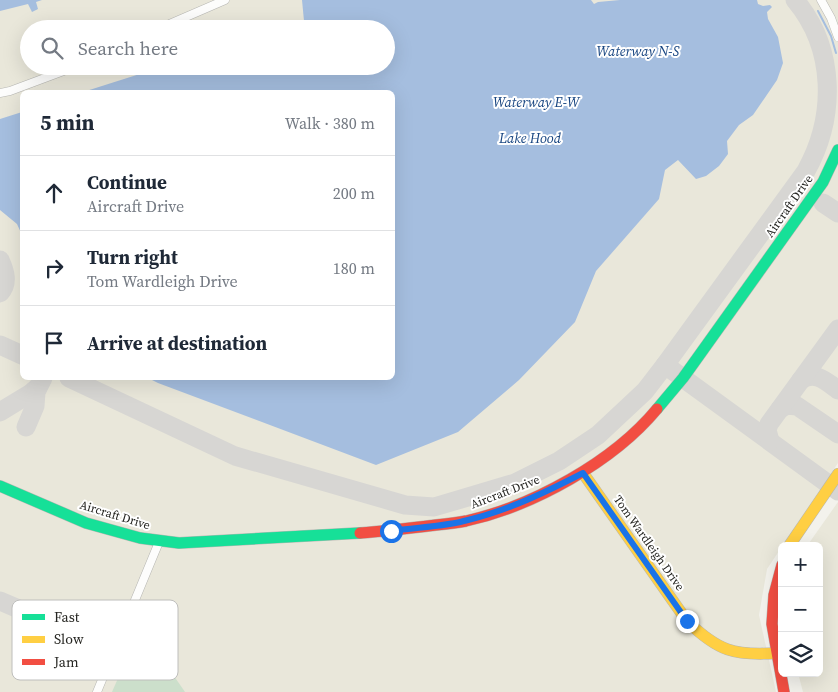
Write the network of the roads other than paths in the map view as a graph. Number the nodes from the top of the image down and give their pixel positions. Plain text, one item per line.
1 (225, 0) edge
2 (821, 0) edge
3 (179, 20) edge
4 (838, 36) edge
5 (52, 75) edge
6 (0, 93) edge
7 (838, 150) edge
8 (583, 473) junction
9 (838, 474) edge
10 (0, 486) edge
11 (159, 542) junction
12 (792, 542) edge
13 (778, 580) edge
14 (135, 600) edge
15 (777, 653) junction
16 (102, 680) edge
17 (97, 692) edge
18 (784, 692) edge

1 - 3 street
2 - 4 street
5 - 6 street
7 - 8 street, Aircraft Drive
8 - 11 street, Aircraft Drive
8 - 15 street, Tom Wardleigh Drive
9 - 12 street
10 - 11 street, Aircraft Drive
11 - 14 street
13 - 15 street
15 - 18 street
16 - 17 street

